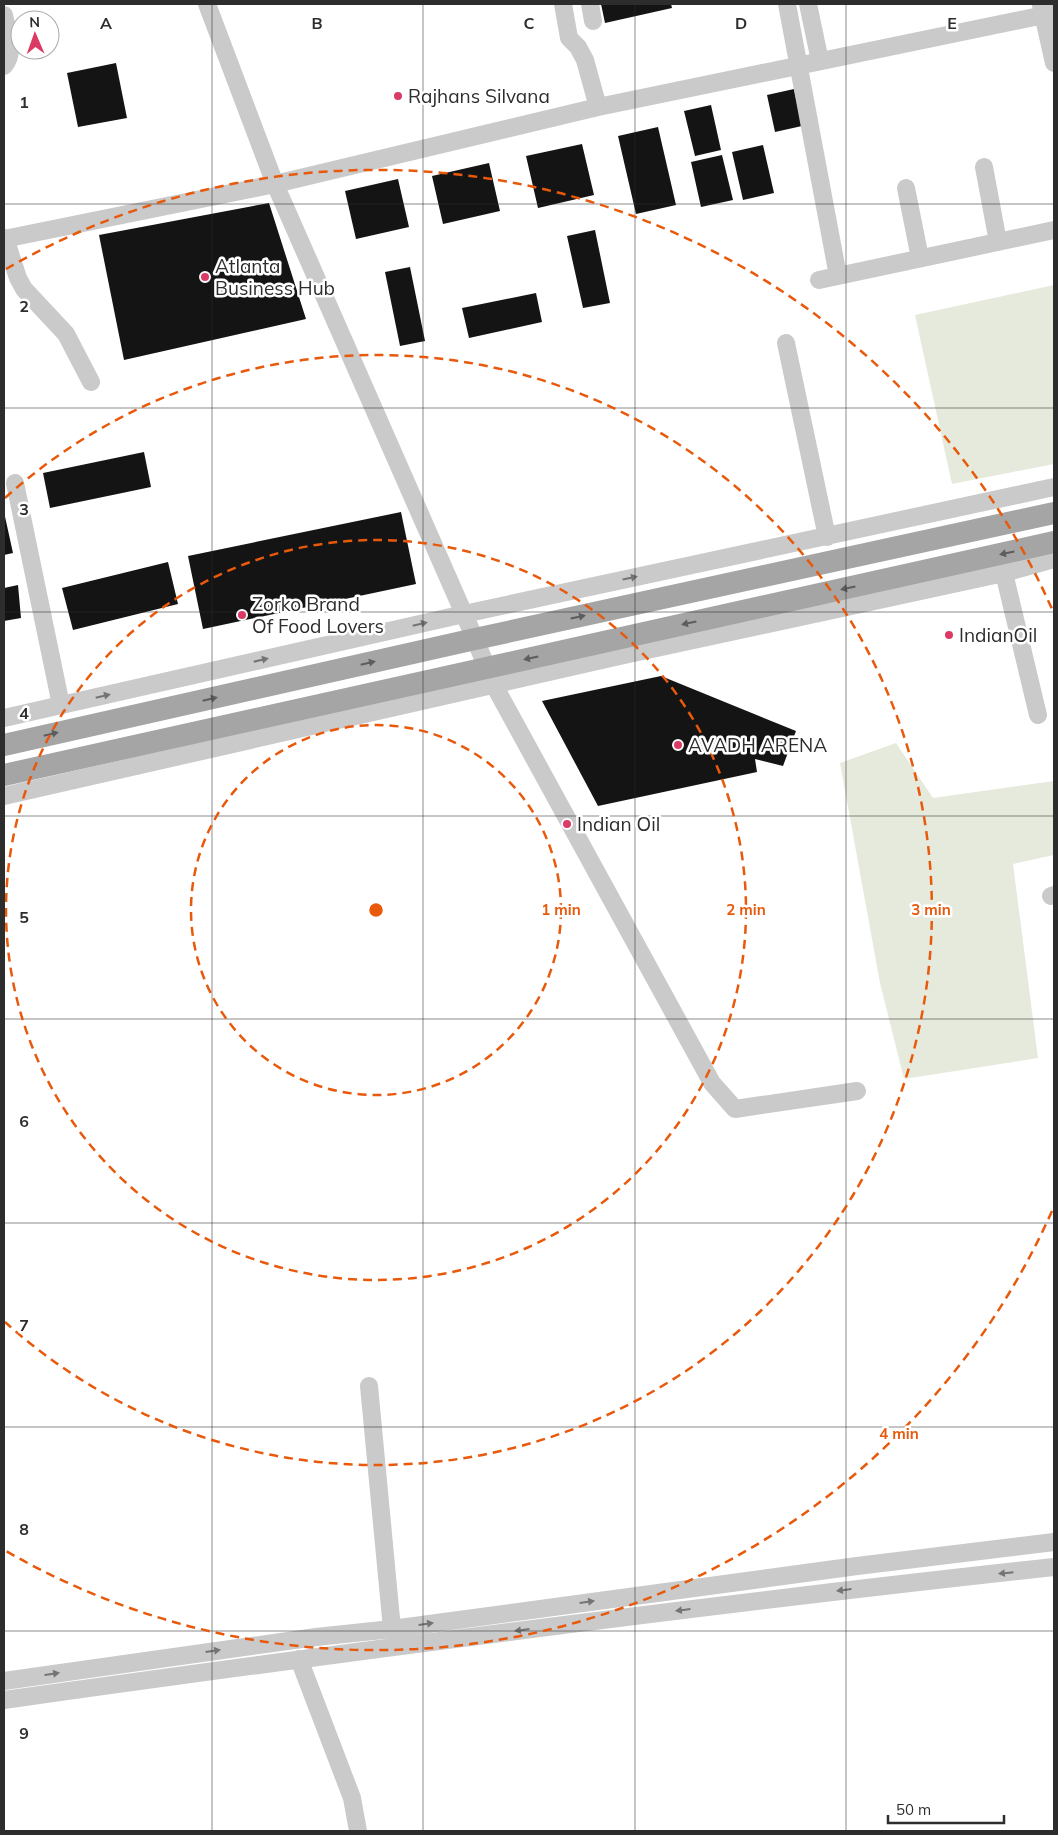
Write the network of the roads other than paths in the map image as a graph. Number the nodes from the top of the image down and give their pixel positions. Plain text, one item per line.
1 (207, 4) edge
2 (563, 4) edge
3 (590, 4) edge
4 (787, 4) edge
5 (808, 4) edge
6 (1046, 10) edge
7 (4, 15) edge
8 (593, 21) dead end
9 (820, 61) junction
10 (1054, 63) edge
11 (4, 66) edge
12 (798, 66) junction
13 (598, 107) junction
14 (984, 167) dead end
15 (275, 184) junction
16 (906, 188) dead end
17 (1054, 230) edge
18 (4, 239) edge
19 (998, 242) junction
20 (920, 258) junction
21 (838, 276) junction
22 (819, 280) dead end
23 (786, 343) dead end
24 (91, 382) dead end
25 (14, 483) dead end
26 (1054, 487) edge
27 (1054, 514) edge
28 (827, 537) junction
29 (1054, 542) edge
30 (1054, 560) edge
31 (1004, 573) junction
32 (464, 614) junction
33 (475, 639) junction
34 (491, 676) junction
35 (62, 705) junction
36 (1038, 715) dead end
37 (4, 718) edge
38 (4, 745) edge
39 (4, 775) edge
40 (4, 796) edge
41 (857, 1091) dead end
42 (369, 1386) dead end
43 (1054, 1542) edge
44 (1054, 1567) edge
45 (392, 1629) junction
46 (299, 1658) junction
47 (4, 1681) edge
48 (4, 1700) edge
49 (358, 1831) edge

1 - 15 street
2 - 13 street
3 - 8 street
4 - 12 street
5 - 9 street
6 - 9 street
6 - 10 street
7 - 11 street
9 - 12 street
12 - 13 street
12 - 21 street
13 - 15 street
14 - 19 street
15 - 18 street
15 - 32 street
16 - 20 street
17 - 19 street
18 - 24 street
19 - 20 street
20 - 21 street
21 - 22 street
23 - 28 street
25 - 35 street
26 - 28 street
33 -> 27 main road
32 -> 28 street
29 -> 34 main road
30 - 31 street
31 - 34 street
31 - 36 street
32 - 33 street
35 -> 32 street
33 - 34 street
38 -> 33 main road
34 - 39 main road
34 - 40 street
34 - 41 street
35 - 37 street
42 - 45 street
45 -> 43 street
44 -> 46 street
47 -> 45 street
46 - 48 street
46 - 49 street

